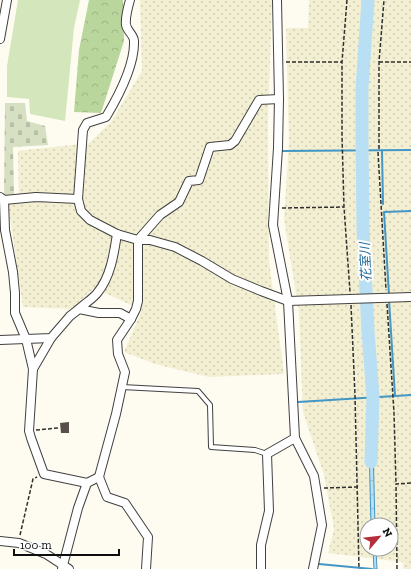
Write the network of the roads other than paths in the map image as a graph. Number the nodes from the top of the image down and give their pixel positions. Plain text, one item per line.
1 (7, 0) edge
2 (130, 0) edge
3 (277, 0) edge
4 (0, 39) edge
5 (279, 99) junction
6 (2, 198) edge
7 (78, 199) junction
8 (117, 234) junction
9 (138, 240) junction
10 (411, 297) edge
11 (288, 301) junction
12 (79, 309) junction
13 (131, 319) junction
14 (51, 338) junction
15 (26, 339) junction
16 (0, 340) edge
17 (33, 369) junction
18 (122, 387) junction
19 (295, 438) junction
20 (267, 454) junction
21 (99, 477) junction
22 (87, 483) junction
23 (0, 541) edge
24 (65, 568) edge
25 (146, 569) edge
26 (261, 569) edge
27 (314, 569) edge

1 - 4 street
2 - 7 street
3 - 5 street
5 - 9 street
5 - 11 street
6 - 7 street
6 - 15 street
7 - 8 street
8 - 9 street
8 - 12 street
9 - 11 street
9 - 13 street
10 - 11 street
11 - 19 street
12 - 13 street
12 - 14 street
13 - 18 street
14 - 15 street
14 - 17 street
15 - 16 street
15 - 17 street
17 - 22 street
18 - 20 lane
18 - 21 street
19 - 20 street
19 - 27 street
20 - 26 street
21 - 22 street
21 - 25 street
22 - 24 street
23 - 24 street

